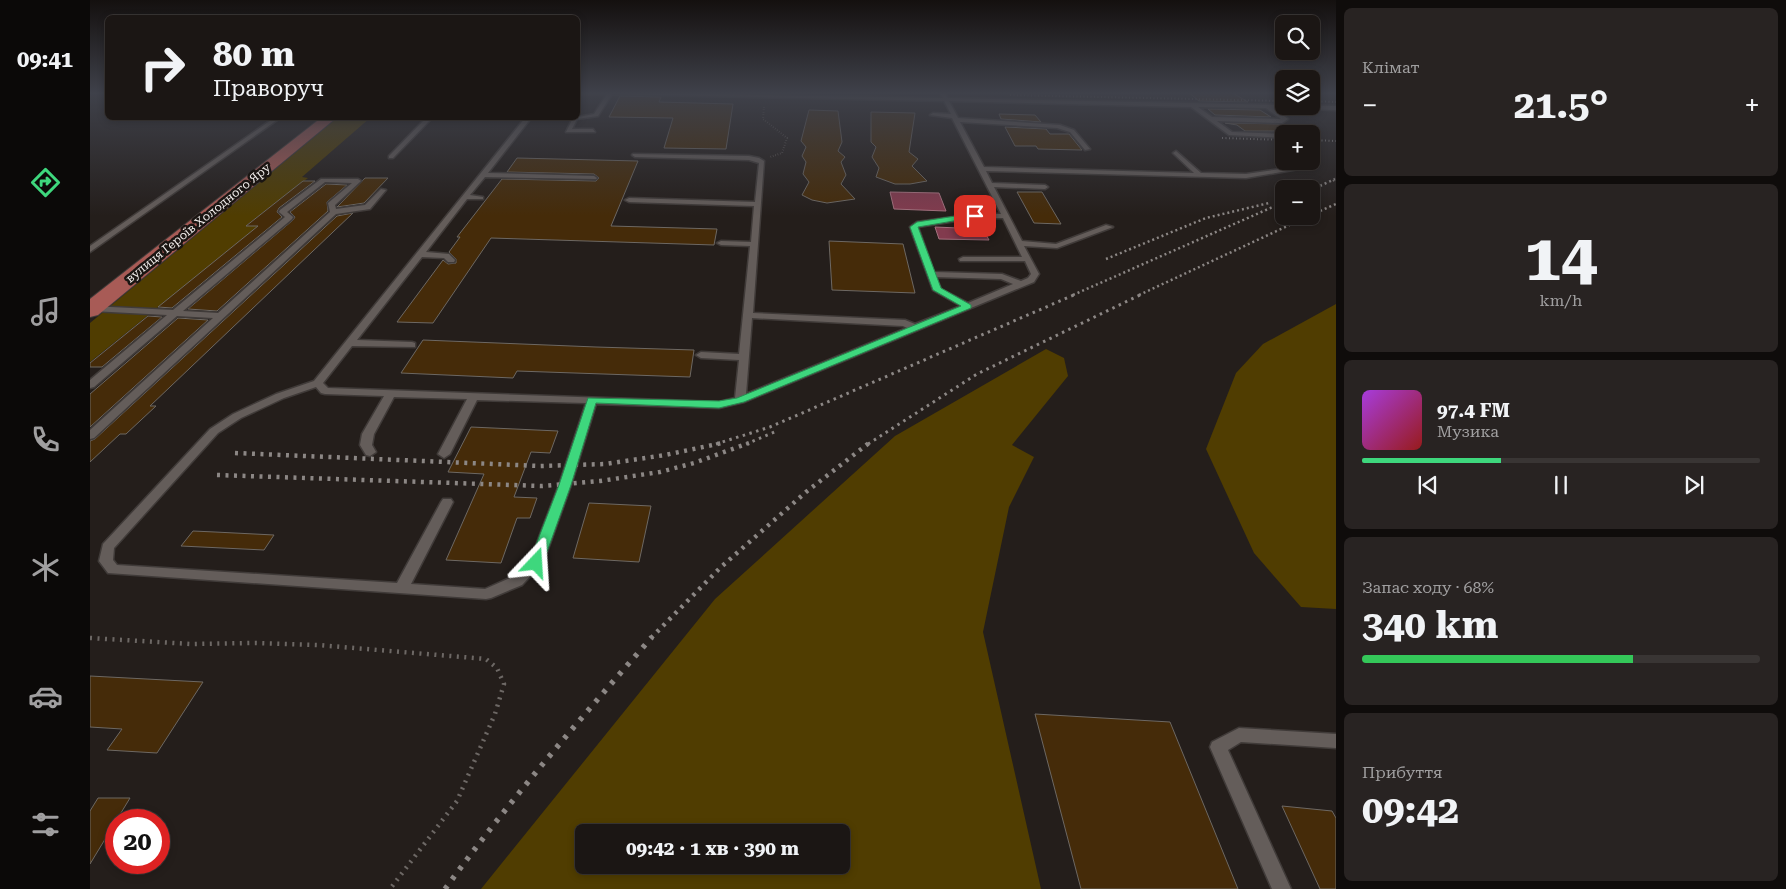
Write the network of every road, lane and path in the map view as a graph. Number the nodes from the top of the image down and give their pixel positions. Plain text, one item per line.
1 (255, 133) edge
2 (309, 133) edge
3 (413, 133) edge
4 (516, 133) edge
5 (781, 133) edge
6 (963, 133) edge
7 (1074, 133) edge
8 (1232, 133) edge
9 (1275, 136) edge
10 (1087, 149) dead end
11 (1176, 153) dead end
12 (635, 155) dead end
13 (391, 157) dead end
14 (757, 159) junction
15 (982, 169) junction
16 (1289, 170) edge
17 (1199, 174) junction
18 (483, 175) junction
19 (594, 178) dead end
20 (989, 185) junction
21 (1045, 187) dead end
22 (383, 190) dead end
23 (465, 197) junction
24 (481, 198) dead end
25 (629, 200) dead end
26 (758, 204) junction
27 (334, 212) junction
28 (1005, 216) junction
29 (1109, 226) dead end
30 (721, 243) dead end
31 (1019, 243) junction
32 (754, 244) junction
33 (90, 250) edge
34 (420, 254) junction
35 (963, 259) dead end
36 (1027, 259) junction
37 (451, 260) dead end
38 (931, 274) junction
39 (1020, 284) junction
40 (968, 306) junction
41 (91, 309) edge
42 (176, 314) junction
43 (748, 315) junction
44 (220, 316) junction
45 (916, 328) junction
46 (349, 343) junction
47 (412, 345) dead end
48 (701, 355) dead end
49 (744, 357) junction
50 (318, 383) junction
51 (90, 385) edge
52 (391, 393) junction
53 (474, 396) junction
54 (592, 400) junction
55 (740, 400) junction
56 (90, 436) edge
57 (370, 452) dead end
58 (444, 454) dead end
59 (447, 502) dead end
60 (400, 589) junction
61 (90, 638) edge
62 (1336, 741) edge
63 (390, 889) edge
64 (1282, 889) edge

1 - 33 lane
2 - 41 main road, вулиця Героїв Холодного Яру
3 - 13 lane
4 - 18 lane
5 - 14 path
6 - 15 lane
7 - 10 lane
8 - 9 lane
11 - 17 lane
12 - 14 lane
14 - 26 lane
15 - 17 lane
15 - 20 lane
16 - 17 lane
18 - 19 lane
18 - 23 lane
20 - 21 lane
20 - 28 lane
22 - 27 lane
23 - 24 lane
23 - 34 lane
25 - 26 lane
26 - 32 lane
27 - 42 lane
27 - 44 lane
28 - 31 lane
28 - 38 lane
29 - 31 lane
30 - 32 lane
31 - 36 lane
32 - 43 lane
34 - 37 lane
34 - 46 lane
35 - 36 lane
36 - 39 lane
38 - 39 lane
38 - 40 lane
39 - 40 lane
40 - 45 lane
41 - 42 lane
42 - 44 lane
42 - 51 lane
43 - 45 lane
43 - 49 lane
44 - 56 lane
45 - 55 lane
46 - 47 lane
46 - 50 lane
48 - 49 lane
49 - 55 lane
50 - 52 lane
50 - 60 lane
52 - 53 lane
52 - 57 lane
53 - 54 lane
53 - 58 lane
54 - 55 lane
54 - 60 lane
59 - 60 lane
61 - 63 path
62 - 64 lane

